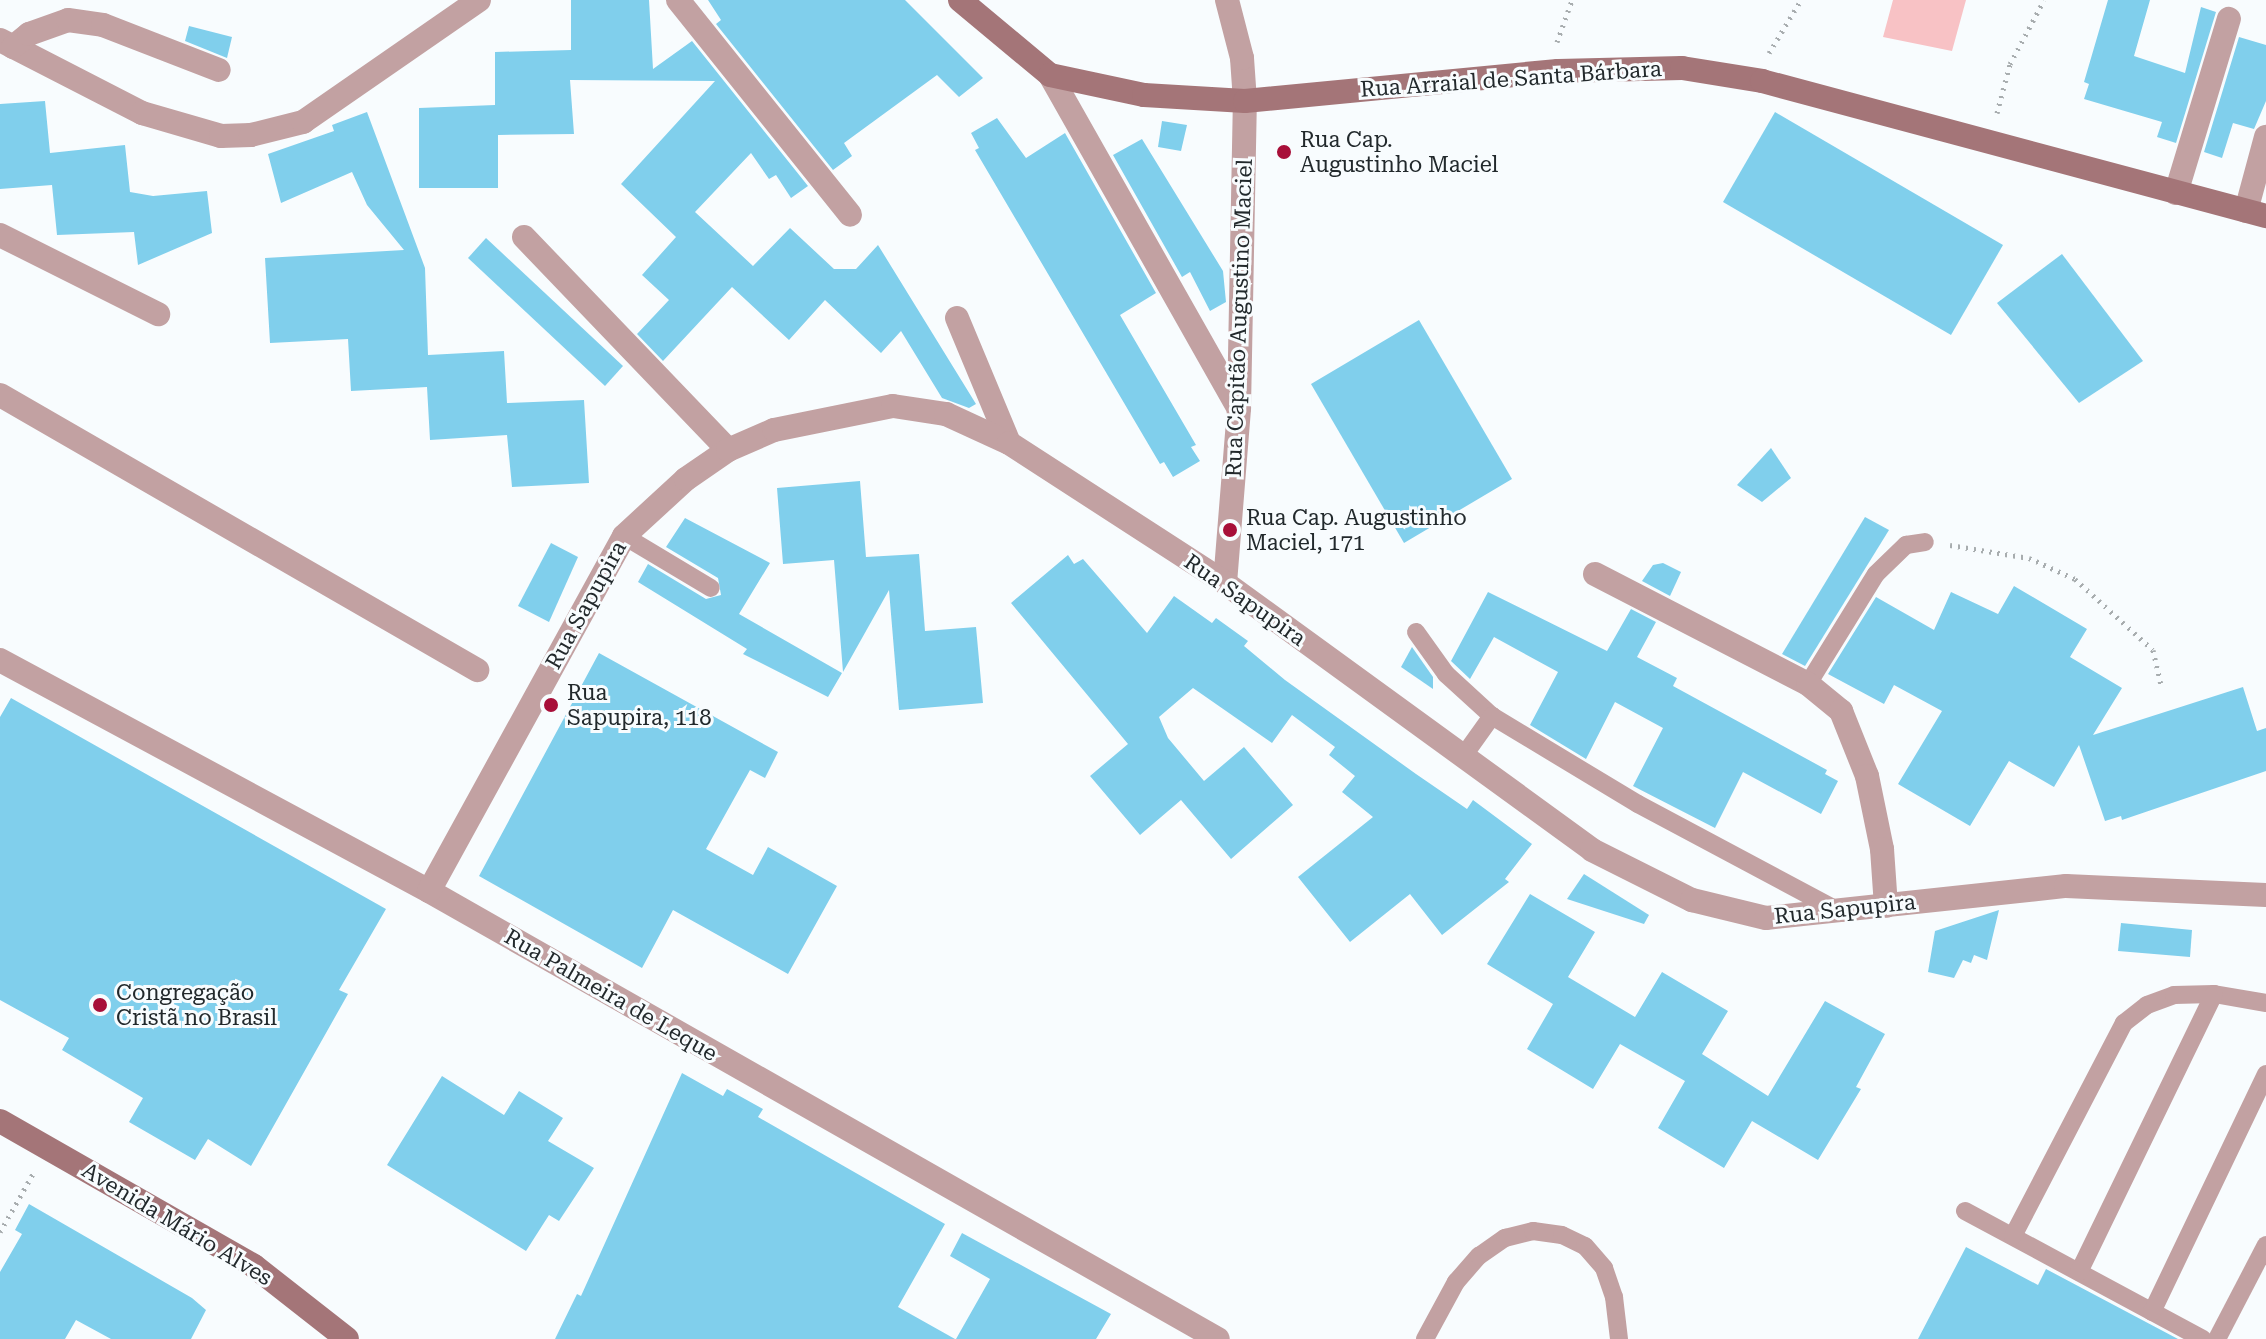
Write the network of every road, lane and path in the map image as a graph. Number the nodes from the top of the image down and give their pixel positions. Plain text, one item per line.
1 (479, 0) edge
2 (678, 0) edge
3 (960, 0) edge
4 (1227, 0) edge
5 (1572, 0) edge
6 (1801, 0) edge
7 (2044, 0) edge
8 (2229, 19) dead end
9 (6, 43) edge
10 (219, 70) dead end
11 (1558, 71) junction
12 (1050, 75) junction
13 (1762, 81) junction
14 (1245, 101) junction
15 (2266, 137) edge
16 (1986, 145) junction
17 (2176, 193) junction
18 (2256, 214) edge
19 (850, 215) dead end
20 (0, 235) edge
21 (524, 237) dead end
22 (158, 314) dead end
23 (957, 318) dead end
24 (0, 395) edge
25 (1239, 408) junction
26 (1009, 443) junction
27 (728, 450) junction
28 (624, 536) junction
29 (1925, 542) joint
30 (1595, 574) dead end
31 (1225, 583) junction
32 (711, 588) dead end
33 (1416, 632) dead end
34 (0, 660) edge
35 (477, 670) dead end
36 (1808, 684) junction
37 (2162, 688) dead end
38 (1492, 716) junction
39 (1462, 758) junction
40 (429, 891) junction
41 (2266, 895) edge
42 (1886, 906) junction
43 (1842, 913) junction
44 (2214, 994) junction
45 (2266, 1003) edge
46 (2266, 1074) edge
47 (0, 1121) edge
48 (49, 1147) junction
49 (1965, 1211) dead end
50 (0, 1232) edge
51 (2013, 1236) junction
52 (2266, 1245) edge
53 (2079, 1272) junction
54 (2152, 1312) junction
55 (1186, 1329) edge
56 (347, 1339) edge
57 (1218, 1339) edge
58 (1425, 1339) edge
59 (1619, 1339) edge
60 (2203, 1339) edge
61 (2217, 1339) edge

1 - 9 street
2 - 19 street
3 - 12 street, Rua Arraial de Santa Bárbara
4 - 14 street, Rua Capitão Augustino Maciel
5 - 11 path
6 - 13 path
7 - 16 path
8 - 17 street
9 - 10 street
11 - 13 street, Rua Arraial de Santa Bárbara
11 - 14 street, Rua Arraial de Santa Bárbara
12 - 14 street, Rua Arraial de Santa Bárbara
12 - 25 street
13 - 16 street, Rua Arraial de Santa Bárbara
14 - 25 street, Rua Capitão Augustino Maciel
15 - 18 street
16 - 17 street, Rua Arraial de Santa Bárbara
17 - 18 street, Rua Arraial de Santa Bárbara
20 - 22 street
21 - 27 street
23 - 26 street
24 - 35 street
25 - 31 street, Rua Capitão Augustino Maciel
26 - 27 street, Rua Sapupira
26 - 31 street, Rua Sapupira
27 - 28 street, Rua Sapupira
28 - 32 lane
28 - 40 street, Rua Sapupira
29 - 36 lane
29 - 37 path
30 - 36 street
31 - 39 street, Rua Sapupira
33 - 38 lane
34 - 40 street, Rua Palmeira de Leque
36 - 42 street
38 - 39 lane
38 - 43 lane
39 - 43 street, Rua Sapupira
40 - 55 street, Rua Palmeira de Leque
41 - 42 street, Rua Sapupira
42 - 43 street, Rua Sapupira
44 - 45 lane
44 - 51 lane
44 - 53 lane
46 - 54 lane
47 - 48 street, Avenida Mário Alves
48 - 50 path
48 - 56 street, Avenida Mário Alves
49 - 51 lane
51 - 53 lane
52 - 61 lane
53 - 54 lane
54 - 60 lane
55 - 57 street, Rua Palmeira de Leque
58 - 59 lane

